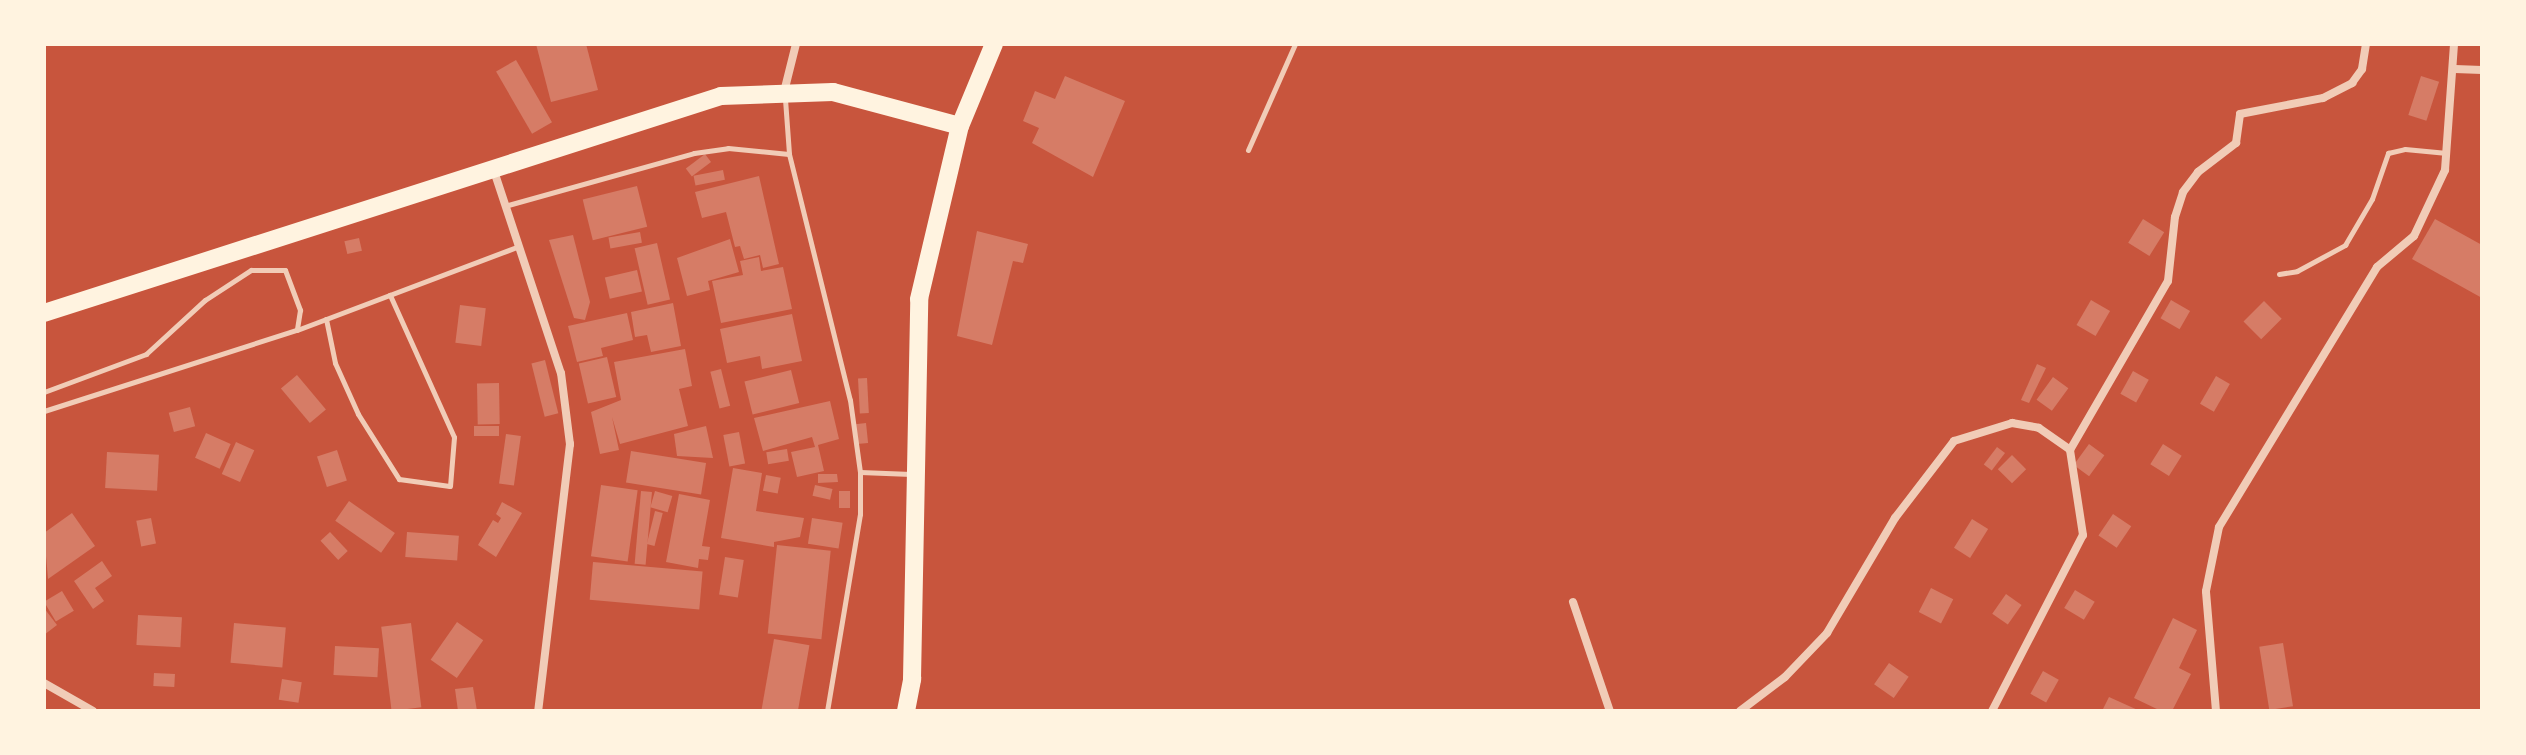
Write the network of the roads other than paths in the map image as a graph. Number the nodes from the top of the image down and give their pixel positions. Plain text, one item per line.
1 (796, 44) edge
2 (994, 44) edge
3 (1295, 44) edge
4 (2366, 44) edge
5 (2454, 44) edge
6 (2455, 69) junction
7 (2482, 70) edge
8 (784, 92) junction
9 (960, 126) junction
10 (1248, 150) dead end
11 (2448, 153) junction
12 (789, 154) junction
13 (494, 171) junction
14 (508, 205) junction
15 (520, 246) junction
16 (2279, 274) dead end
17 (390, 295) junction
18 (44, 313) edge
19 (326, 319) junction
20 (297, 330) junction
21 (44, 392) edge
22 (44, 411) edge
23 (2070, 450) junction
24 (860, 472) junction
25 (912, 474) junction
26 (1573, 602) dead end
27 (44, 683) edge
28 (93, 711) edge
29 (538, 711) edge
30 (827, 711) edge
31 (906, 711) edge
32 (1610, 711) edge
33 (1740, 711) edge
34 (1992, 711) edge
35 (2216, 711) edge

1 - 8 street
2 - 9 highway
3 - 10 lane
4 - 23 street
5 - 6 street
6 - 7 street
6 - 11 street
8 - 9 highway
8 - 12 lane
8 - 13 highway
9 - 25 highway
11 - 16 lane
11 - 35 street
12 - 14 lane
12 - 24 lane
13 - 14 street
13 - 18 highway
14 - 15 street
15 - 17 lane
15 - 29 street
17 - 19 lane
17 - 19 lane
19 - 20 lane
20 - 21 lane
20 - 22 lane
23 - 33 street
23 - 34 street
24 - 25 lane
24 - 30 lane
25 - 31 highway
26 - 32 street
27 - 28 street

